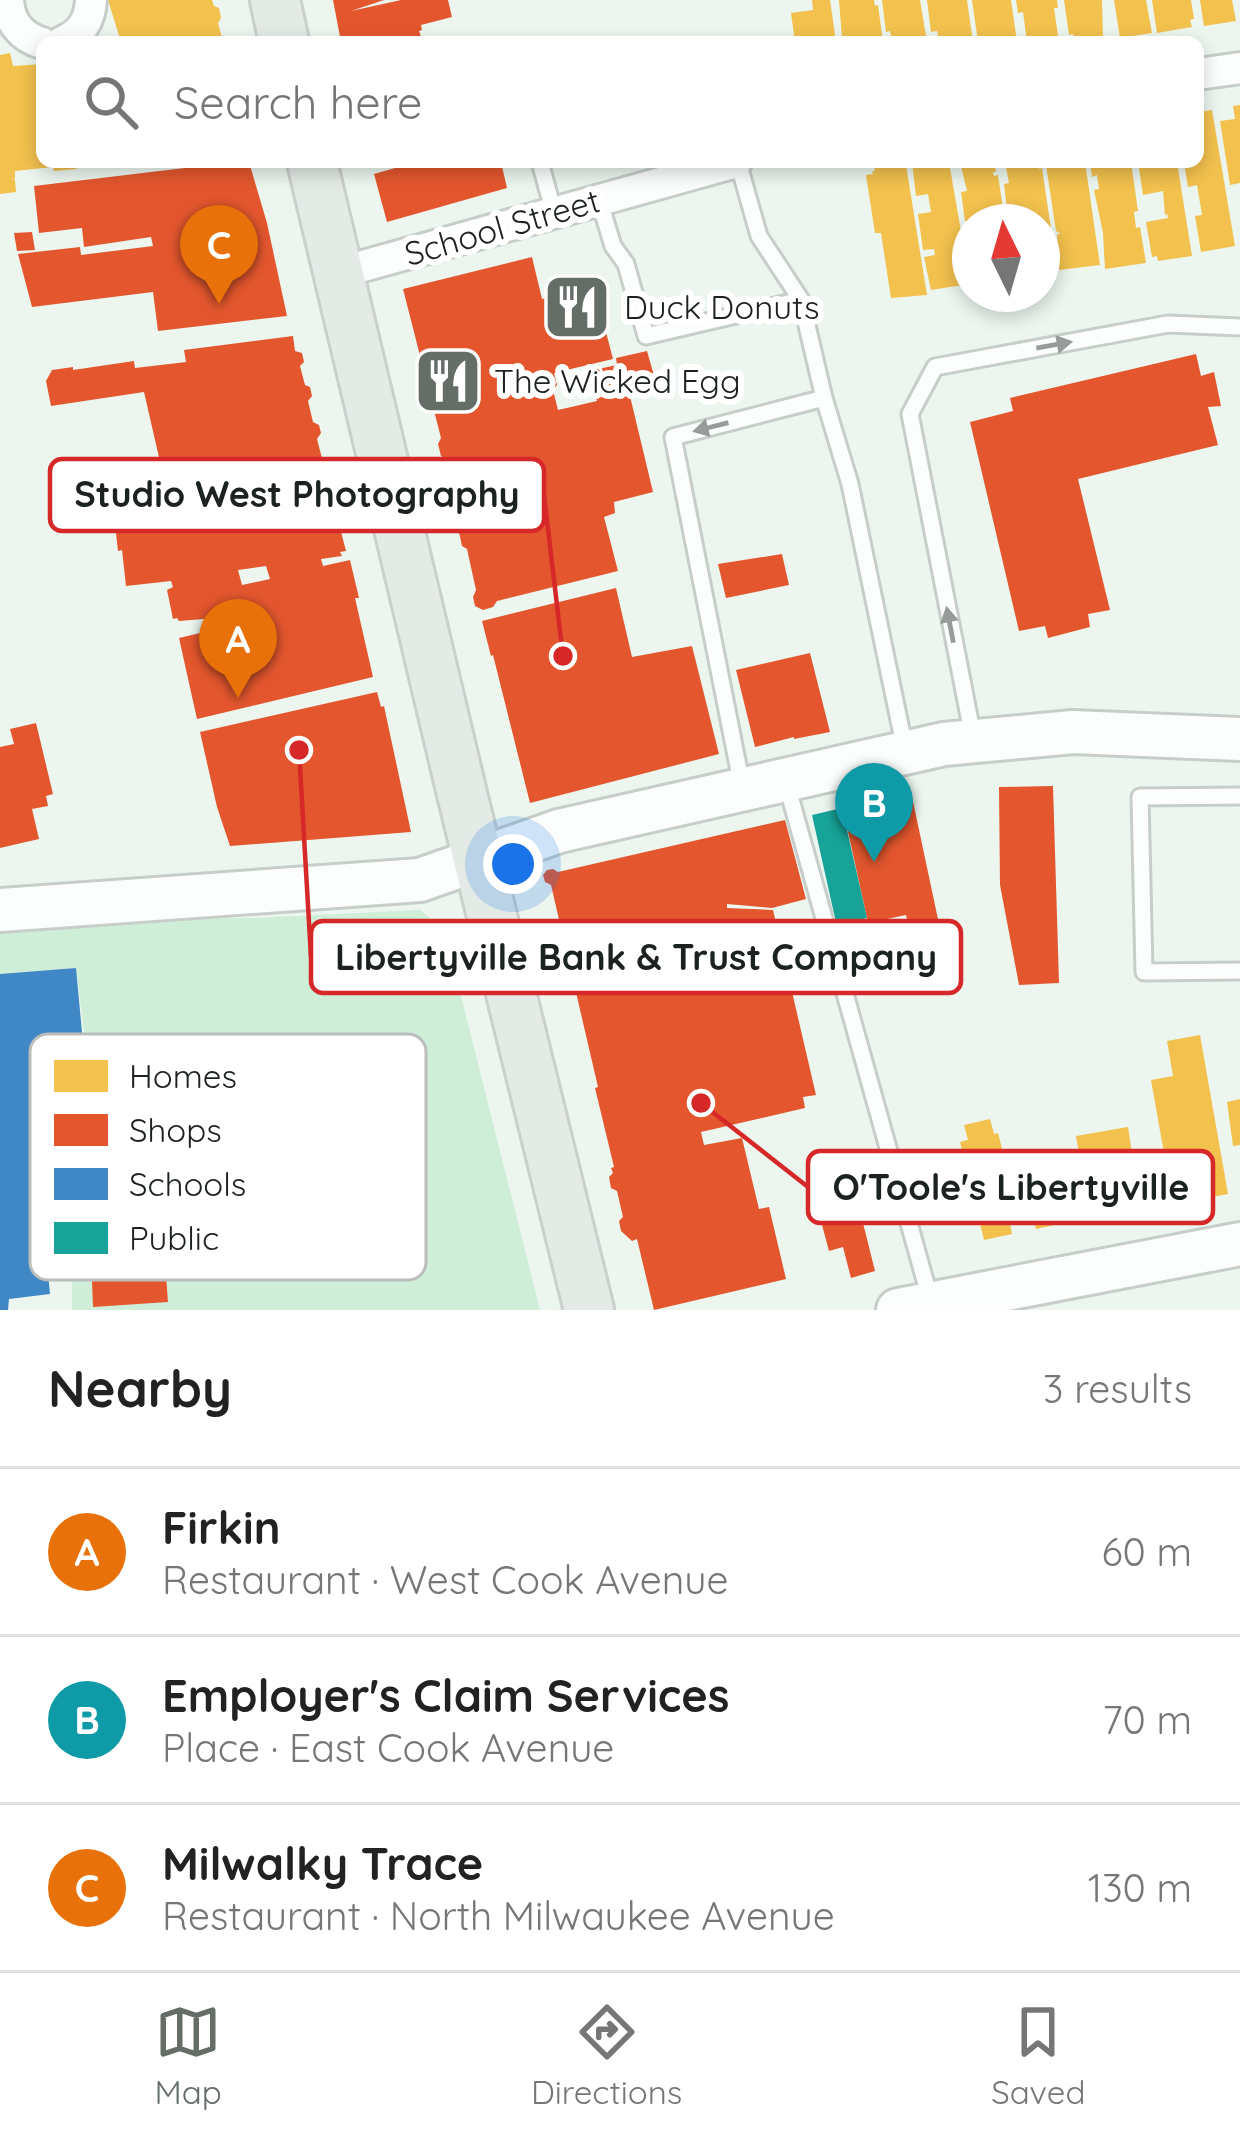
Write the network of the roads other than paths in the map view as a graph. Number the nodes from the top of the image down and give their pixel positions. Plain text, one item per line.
1 (8, 0) edge
2 (91, 0) edge
3 (274, 0) edge
4 (74, 36) edge
5 (283, 36) edge
6 (36, 41) edge
7 (1240, 68) edge
8 (1204, 73) edge
9 (313, 168) edge
10 (542, 168) edge
11 (707, 168) edge
12 (739, 168) edge
13 (599, 200) junction
14 (554, 213) junction
15 (338, 273) junction
16 (801, 300) junction
17 (1240, 327) edge
18 (824, 398) junction
19 (1240, 739) edge
20 (973, 740) junction
21 (906, 752) junction
22 (785, 779) junction
23 (743, 789) junction
24 (1240, 796) edge
25 (478, 859) junction
26 (0, 910) edge
27 (1240, 971) edge
28 (1240, 1244) edge
29 (915, 1307) edge
30 (589, 1310) edge

1 - 6 street
2 - 4 street
3 - 5 main road
7 - 8 street
9 - 15 main road
10 - 14 lane
11 - 13 street, School Street
12 - 16 lane
13 - 14 street, School Street
13 - 16 lane
14 - 15 street, School Street
15 - 25 main road
16 - 18 lane
20 -> 17 lane
18 - 21 lane
18 -> 23 lane
19 - 20 street
20 - 21 street
21 - 22 street
22 - 23 street
22 - 29 lane
23 - 25 street
24 - 27 lane
25 - 26 street
25 - 30 main road
28 - 29 street

